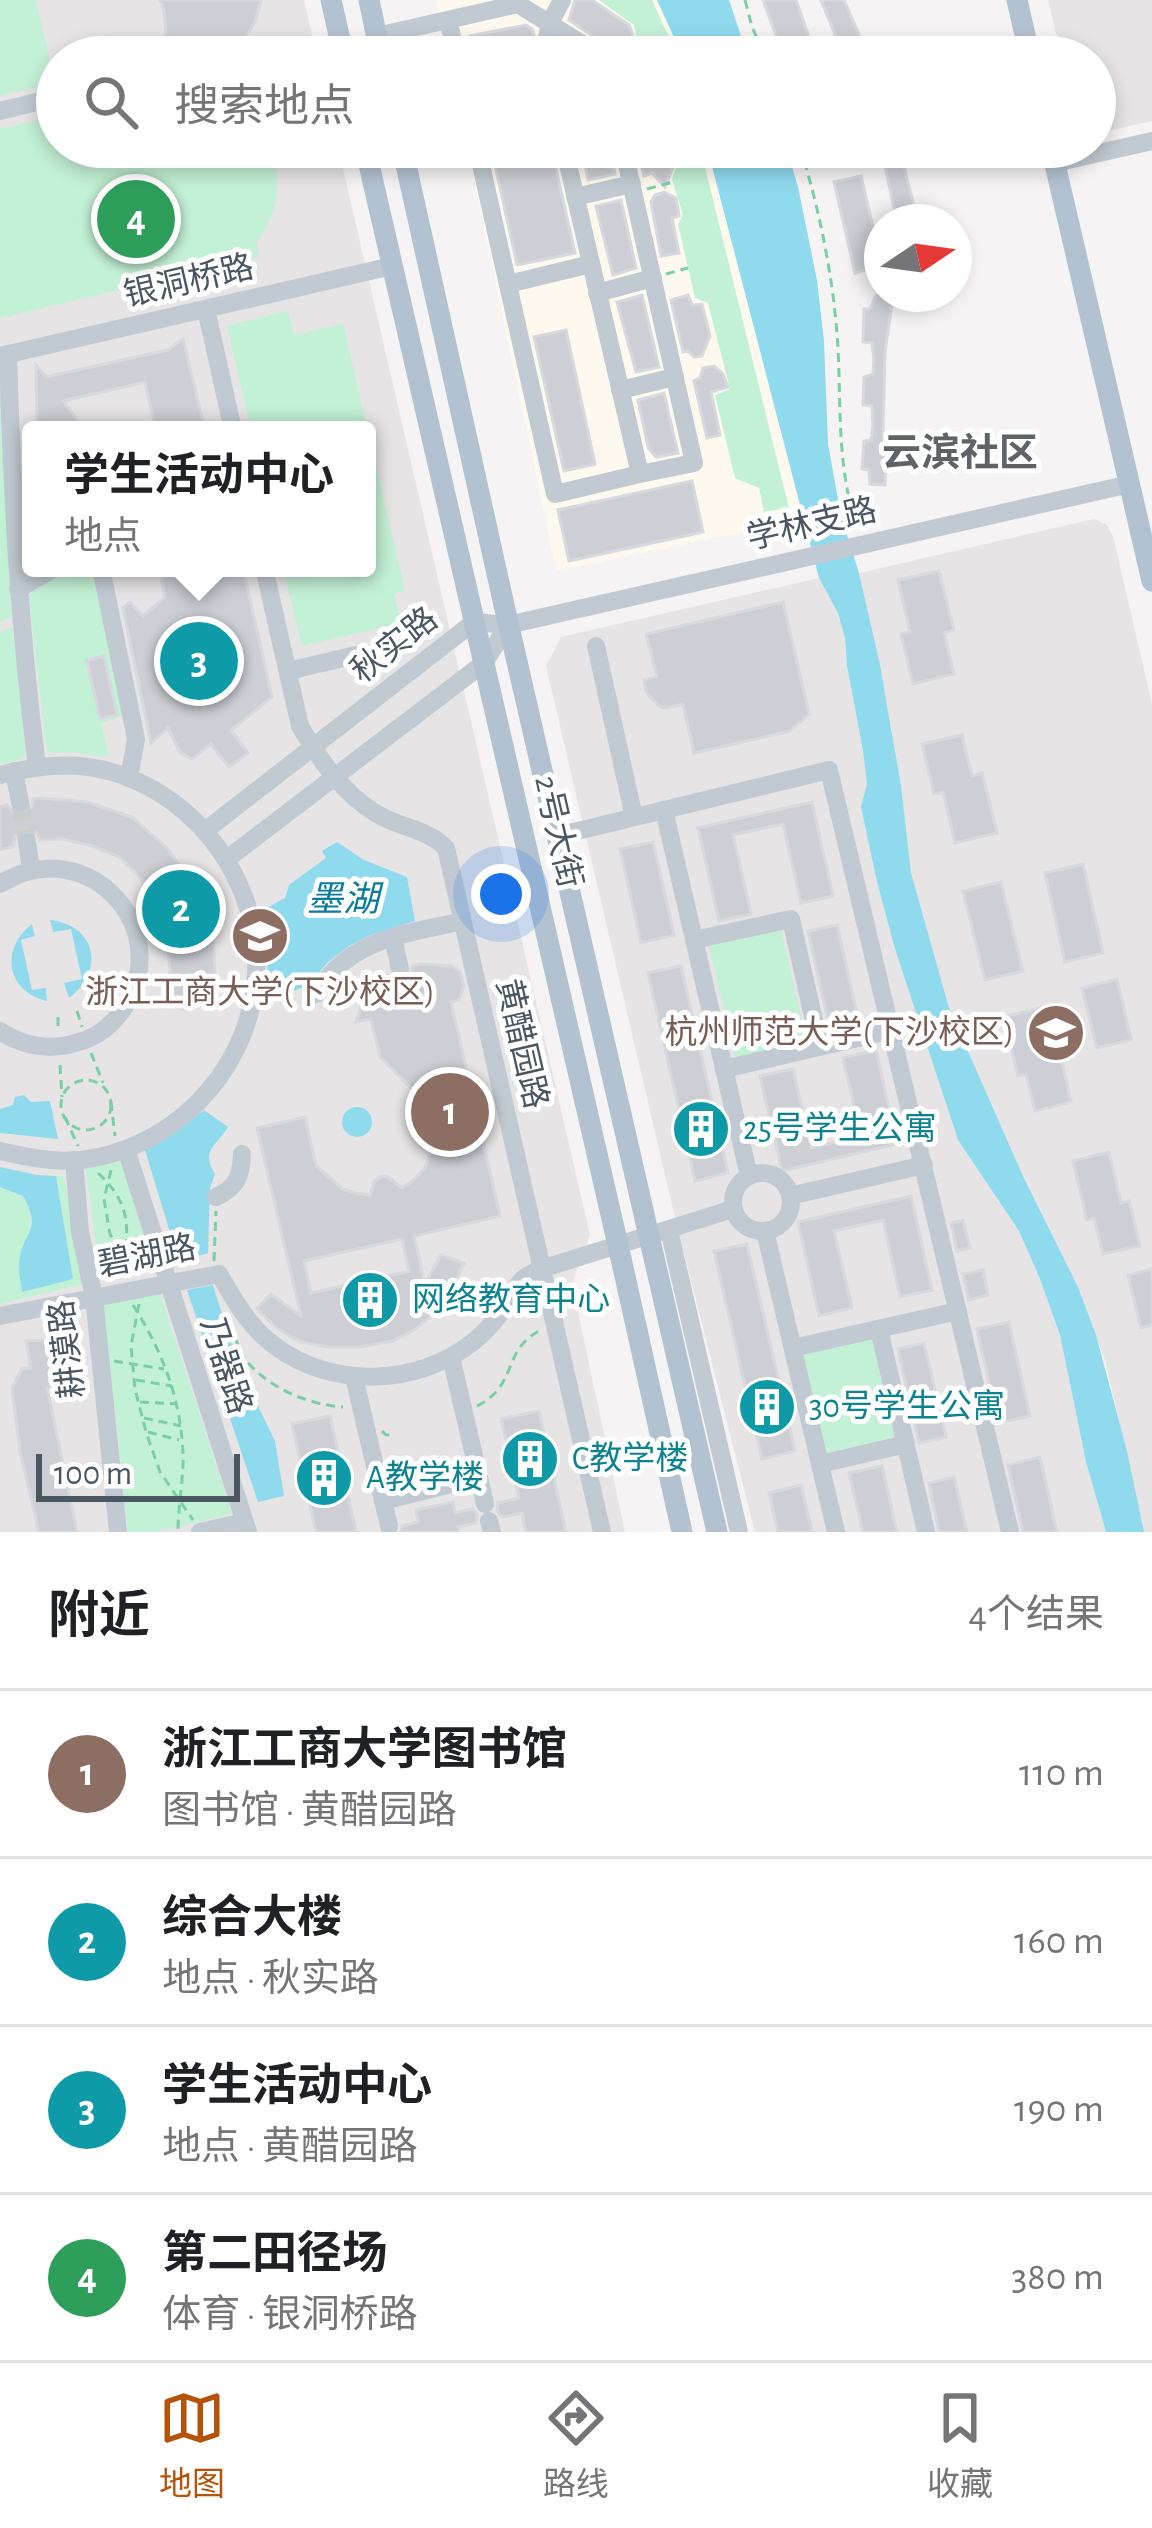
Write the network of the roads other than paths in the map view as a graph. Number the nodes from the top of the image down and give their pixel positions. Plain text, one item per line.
1 (331, 0) edge
2 (369, 0) edge
3 (562, 0) edge
4 (1017, 0) edge
5 (448, 20) junction
6 (550, 23) junction
7 (339, 36) edge
8 (377, 36) edge
9 (407, 36) edge
10 (452, 36) edge
11 (547, 36) edge
12 (570, 36) edge
13 (1025, 36) edge
14 (36, 102) edge
15 (0, 110) edge
16 (1152, 141) edge
17 (1116, 146) edge
18 (370, 168) edge
19 (407, 168) edge
20 (482, 168) edge
21 (569, 168) edge
22 (628, 168) edge
23 (1056, 168) edge
24 (633, 188) junction
25 (575, 197) junction
26 (591, 263) junction
27 (392, 266) junction
28 (653, 278) junction
29 (508, 284) junction
30 (598, 292) junction
31 (206, 309) junction
32 (4, 355) edge
33 (675, 376) junction
34 (620, 390) junction
35 (231, 421) edge
36 (640, 474) junction
37 (1130, 484) junction
38 (40, 577) edge
39 (103, 577) edge
40 (266, 577) edge
41 (1152, 581) edge
42 (18, 589) junction
43 (20, 621) junction
44 (474, 622) junction
45 (508, 625) junction
46 (0, 628) edge
47 (596, 646) dead end
48 (356, 655) dead end
49 (484, 663) junction
50 (288, 671) junction
51 (314, 748) junction
52 (37, 766) junction
53 (7, 773) edge
54 (129, 778) junction
55 (333, 778) junction
56 (20, 802) tunnel mouth
57 (664, 809) junction
58 (634, 817) junction
59 (206, 830) junction
60 (557, 836) junction
61 (27, 842) tunnel mouth
62 (227, 859) junction
63 (32, 870) junction
64 (0, 884) edge
65 (462, 921) junction
66 (393, 938) junction
67 (694, 940) junction
68 (400, 969) dead end
69 (316, 994) dead end
70 (892, 1030) junction
71 (0, 1031) edge
72 (820, 1047) junction
73 (724, 1069) junction
74 (0, 1150) edge
75 (120, 1151) junction
76 (242, 1154) dead end
77 (80, 1160) junction
78 (924, 1165) junction
79 (748, 1176) junction
80 (790, 1196) junction
81 (216, 1197) dead end
82 (733, 1209) junction
83 (765, 1231) junction
84 (659, 1233) junction
85 (618, 1245) junction
86 (541, 1269) junction
87 (167, 1283) junction
88 (94, 1298) junction
89 (958, 1311) junction
90 (0, 1316) edge
91 (879, 1329) junction
92 (793, 1348) junction
93 (451, 1357) junction
94 (354, 1377) junction
95 (906, 1444) junction
96 (820, 1464) junction
97 (479, 1477) junction
98 (383, 1502) junction
99 (489, 1519) edge
100 (389, 1526) dead end
101 (246, 1527) edge
102 (118, 1532) edge
103 (200, 1532) edge
104 (602, 1532) edge
105 (682, 1532) edge
106 (717, 1532) edge
107 (739, 1532) edge
108 (836, 1532) edge
109 (926, 1532) edge
110 (1010, 1532) edge

1 - 7 main road
2 - 8 main road
3 - 6 street
4 - 13 main road
5 - 6 street
5 - 9 street
5 - 10 street
6 - 11 street
6 - 12 street
14 - 15 street
16 - 17 street
18 - 27 main road, 2号大街
19 - 45 main road, 2号大街
20 - 29 street
21 - 25 street
22 - 24 street
23 - 37 main road
24 - 25 street
24 - 28 street
25 - 26 street
26 - 29 street
26 - 30 street
27 - 31 street, 银洞桥路
27 - 44 main road, 2号大街
28 - 30 street
28 - 33 street
29 - 36 street
30 - 34 street
31 - 32 street, 银洞桥路
31 - 35 street
32 - 42 street
33 - 34 street
33 - 36 street
34 - 36 street
37 - 41 main road
37 - 45 street, 学林支路
38 - 42 street
39 - 54 street
40 - 50 street, 黄醋园路
42 - 43 street
43 - 46 street
43 - 52 street
44 - 45 street, 秋实路
44 - 49 main road, 2号大街
44 - 51 street, 秋实路
45 - 49 street, 秋实路
45 - 60 main road, 2号大街
47 - 58 street
48 - 50 street
49 - 55 street, 秋实路
49 - 85 main road, 2号大街
50 - 51 street, 黄醋园路
51 - 55 street, 黄醋园路
51 - 59 street, 秋实路
52 - 53 street
52 - 54 street
53 - 56 street
54 - 59 street
55 - 62 street, 秋实路
55 - 65 street, 黄醋园路
57 - 58 street
57 - 67 street
57 - 70 street
58 - 60 street
59 - 62 street
60 - 84 main road, 2号大街
61 - 63 street
62 - 75 street
63 - 64 street
63 - 71 street
65 - 66 street
65 - 86 street, 黄醋园路
66 - 68 street
66 - 69 street
67 - 72 street
67 - 73 street
70 - 72 street
70 - 78 street
72 - 73 street
73 - 79 street
74 - 77 street
75 - 77 street
75 - 87 street, 乃器路
76 - 81 street
77 - 88 street, 耕漠路
78 - 80 street
78 - 89 street
79 - 80 street
79 - 82 street
80 - 83 street
82 - 83 street
82 - 84 street
83 - 92 street
84 - 85 street
84 - 106 main road, 2号大街
84 - 107 street
85 - 86 street
85 - 105 main road, 2号大街
86 - 93 street, 碧湖路
86 - 104 street, 黄醋园路
87 - 88 street, 碧湖路
87 - 94 street, 碧湖路
87 - 101 street, 乃器路
88 - 90 street, 碧湖路
88 - 102 street, 耕漠路
89 - 91 street
89 - 110 street
91 - 92 street
91 - 95 street
92 - 96 street
93 - 94 street, 碧湖路
93 - 97 street
94 - 98 street
95 - 96 street
95 - 109 street
96 - 108 street
97 - 98 street
97 - 99 street
98 - 100 street
101 - 103 street

